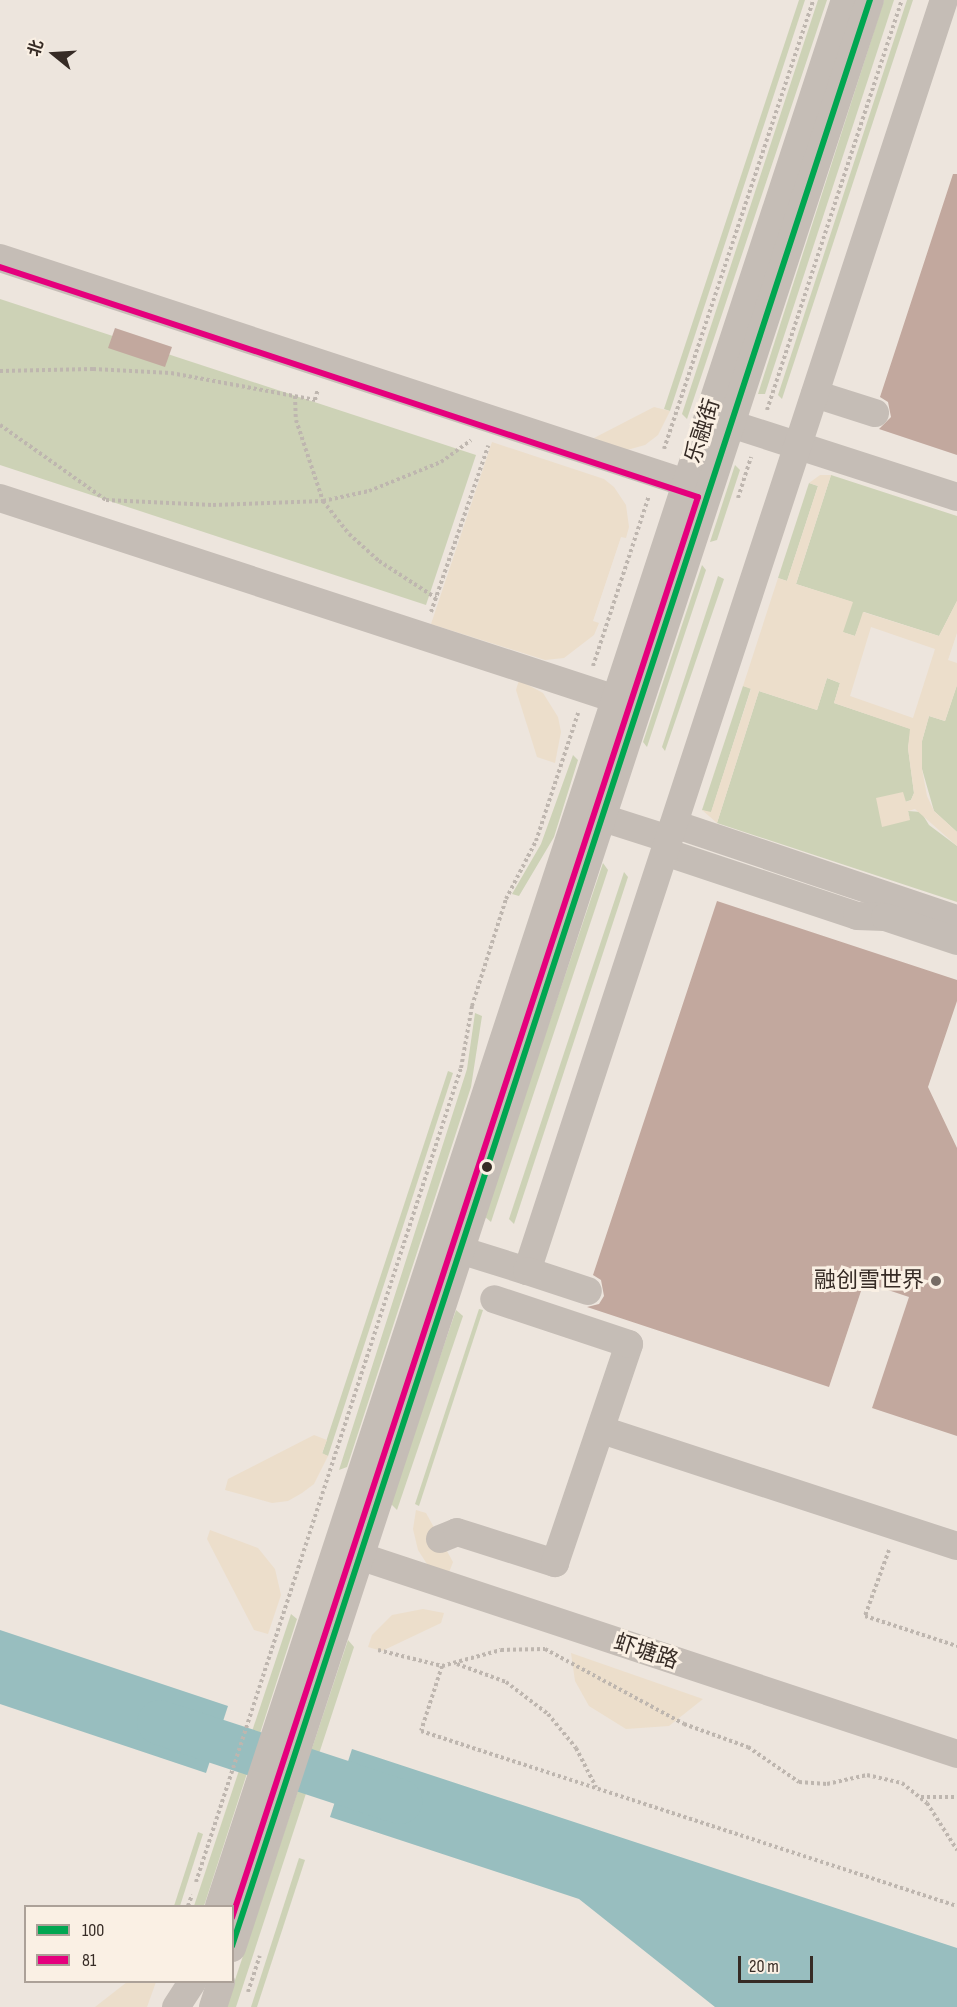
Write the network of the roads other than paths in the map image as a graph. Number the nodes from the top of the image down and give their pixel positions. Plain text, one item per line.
1 (845, 0) edge
2 (870, 0) edge
3 (944, 0) edge
4 (0, 258) edge
5 (815, 394) junction
6 (875, 413) dead end
7 (731, 424) junction
8 (798, 445) junction
9 (697, 487) junction
10 (957, 497) edge
11 (0, 498) edge
12 (627, 702) junction
13 (603, 818) junction
14 (669, 838) junction
15 (957, 919) edge
16 (957, 941) edge
17 (449, 1246) junction
18 (527, 1272) junction
19 (588, 1291) dead end
20 (494, 1299) dead end
21 (602, 1430) junction
22 (440, 1539) dead end
23 (957, 1546) edge
24 (348, 1553) junction
25 (957, 1754) edge
26 (256, 1835) junction
27 (220, 1905) edge
28 (234, 1939) edge
29 (192, 1983) edge
30 (193, 1983) edge
31 (221, 1983) edge
32 (176, 2007) edge
33 (186, 2007) edge
34 (213, 2007) edge

1 - 9 street, 乐融街
2 - 7 street, 乐融街
3 - 5 street
4 - 9 street
5 - 6 street
5 - 8 street
7 - 8 street
7 - 9 street, 乐融街
8 - 10 street
8 - 14 street
9 - 12 street, 乐融街
11 - 12 street
12 - 13 street, 乐融街
12 - 17 street, 乐融街
13 - 14 street
13 - 17 street, 乐融街
14 - 15 street
14 - 16 street
14 - 18 street
17 - 18 street
17 - 24 street, 乐融街
18 - 19 street
20 - 21 street
21 - 22 street
21 - 23 street
24 - 25 street, 虾塘路
24 - 26 street, 乐融街
26 - 27 street
26 - 28 street
29 - 32 street
30 - 33 street
31 - 34 street

